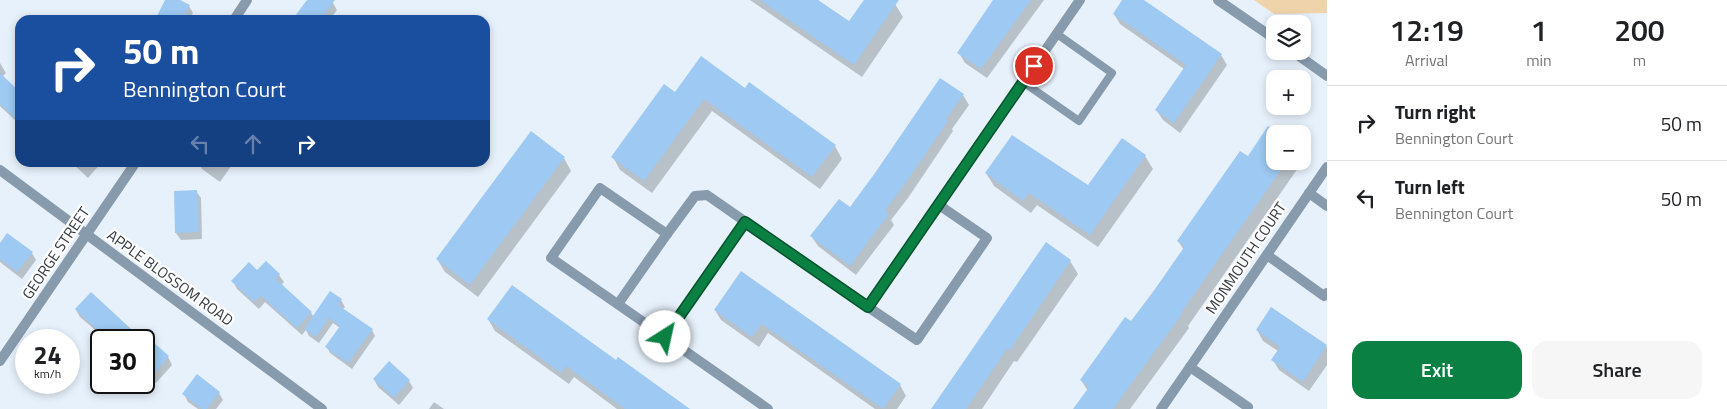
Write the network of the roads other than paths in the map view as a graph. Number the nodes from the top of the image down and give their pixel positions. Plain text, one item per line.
1 (247, 0) edge
2 (1080, 0) edge
3 (1218, 0) edge
4 (237, 15) edge
5 (1057, 34) junction
6 (1266, 34) edge
7 (1305, 60) edge
8 (1327, 76) edge
9 (1023, 82) junction
10 (133, 167) edge
11 (1327, 167) edge
12 (0, 170) edge
13 (1309, 193) junction
14 (938, 205) junction
15 (1327, 206) edge
16 (745, 222) junction
17 (667, 234) junction
18 (87, 235) junction
19 (1266, 255) junction
20 (1327, 292) edge
21 (618, 304) junction
22 (868, 307) junction
23 (665, 337) junction
24 (0, 361) edge
25 (1190, 367) junction
26 (322, 409) edge
27 (768, 409) edge
28 (1161, 409) edge
29 (1247, 409) edge

1 - 4 street
2 - 5 street
3 - 6 street
5 - 9 street
5 - 9 lane
7 - 8 street
9 - 14 street
10 - 18 street, GEORGE STREET
11 - 13 street, MONMOUTH COURT
12 - 18 street, APPLE BLOSSOM ROAD
13 - 15 street
13 - 19 street, MONMOUTH COURT
14 - 22 street
14 - 22 street
16 - 17 street
16 - 22 street
16 - 23 street
17 - 21 street
17 - 21 street
18 - 24 street, GEORGE STREET
18 - 26 street, APPLE BLOSSOM ROAD
19 - 20 street
19 - 25 street, MONMOUTH COURT
21 - 23 street
23 - 27 street
25 - 28 street, MONMOUTH COURT
25 - 29 street

